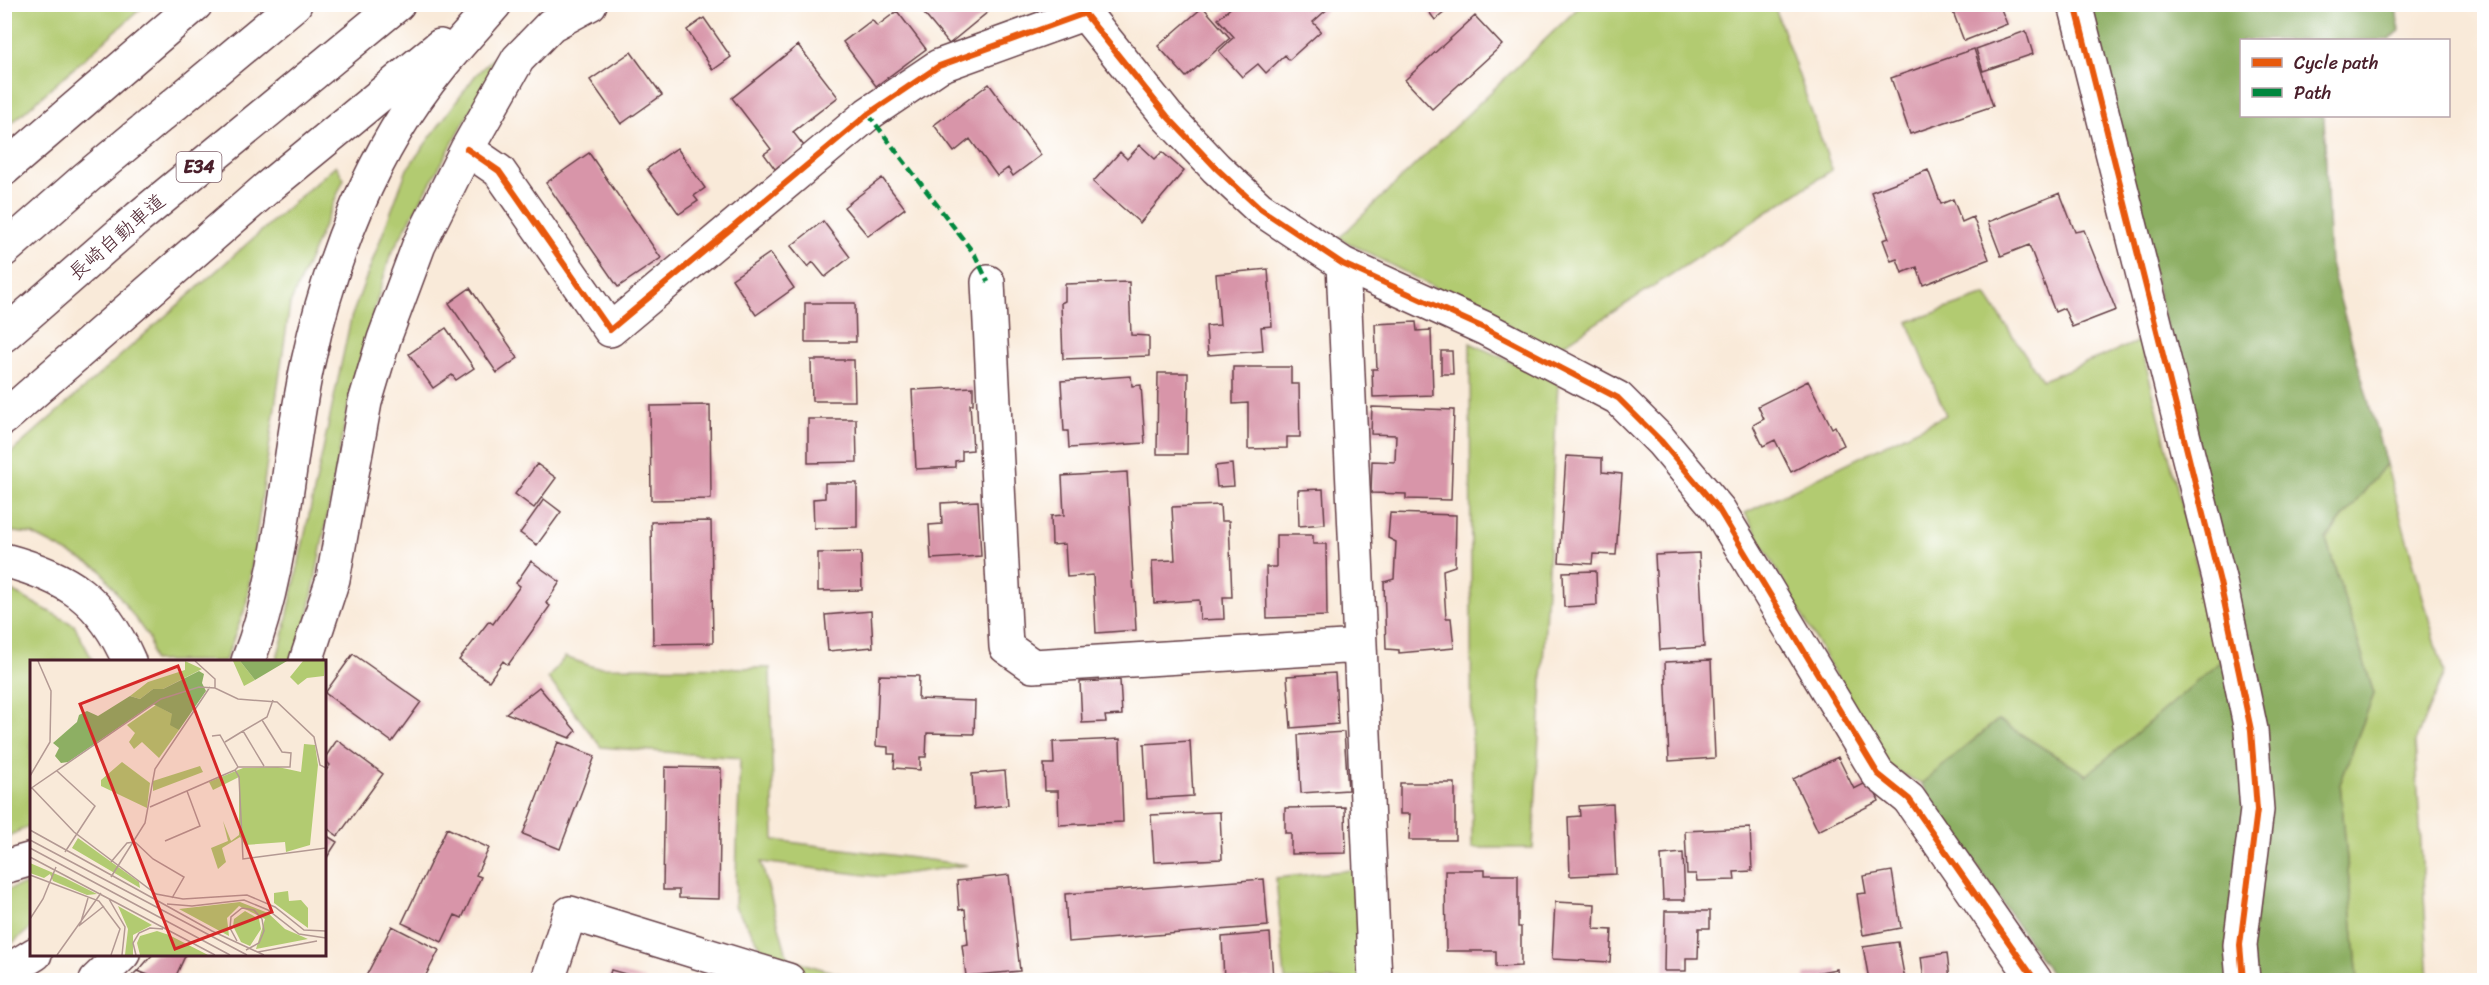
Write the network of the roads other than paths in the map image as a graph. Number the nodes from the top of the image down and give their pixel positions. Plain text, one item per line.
1 (182, 4) edge
2 (196, 4) edge
3 (295, 4) edge
4 (398, 4) edge
5 (490, 4) edge
6 (495, 4) edge
7 (590, 4) edge
8 (2075, 4) edge
9 (1084, 8) edge
10 (108, 78) junction
11 (467, 149) junction
12 (4, 169) edge
13 (4, 250) edge
14 (1343, 264) junction
15 (988, 282) dead end
16 (4, 335) edge
17 (4, 418) edge
18 (4, 560) edge
19 (1360, 646) junction
20 (129, 660) edge
21 (248, 660) edge
22 (306, 660) edge
23 (30, 860) edge
24 (4, 867) edge
25 (33, 955) edge
26 (122, 955) edge
27 (4, 973) edge
28 (96, 981) edge
29 (548, 981) edge
30 (788, 981) edge
31 (1375, 981) edge
32 (2035, 981) edge
33 (2243, 981) edge

1 - 10 main road
2 - 10 main road
3 - 13 main road
4 - 16 main road, 長崎自動車道 / E34
5 - 17 main road
6 - 21 main road
7 - 11 main road
8 - 33 main road
9 - 11 main road
9 - 14 main road
10 - 12 main road
11 - 22 main road
14 - 19 main road
14 - 32 main road
15 - 19 main road
18 - 20 main road
19 - 31 main road
23 - 24 main road
25 - 27 main road
26 - 28 main road
29 - 30 main road

